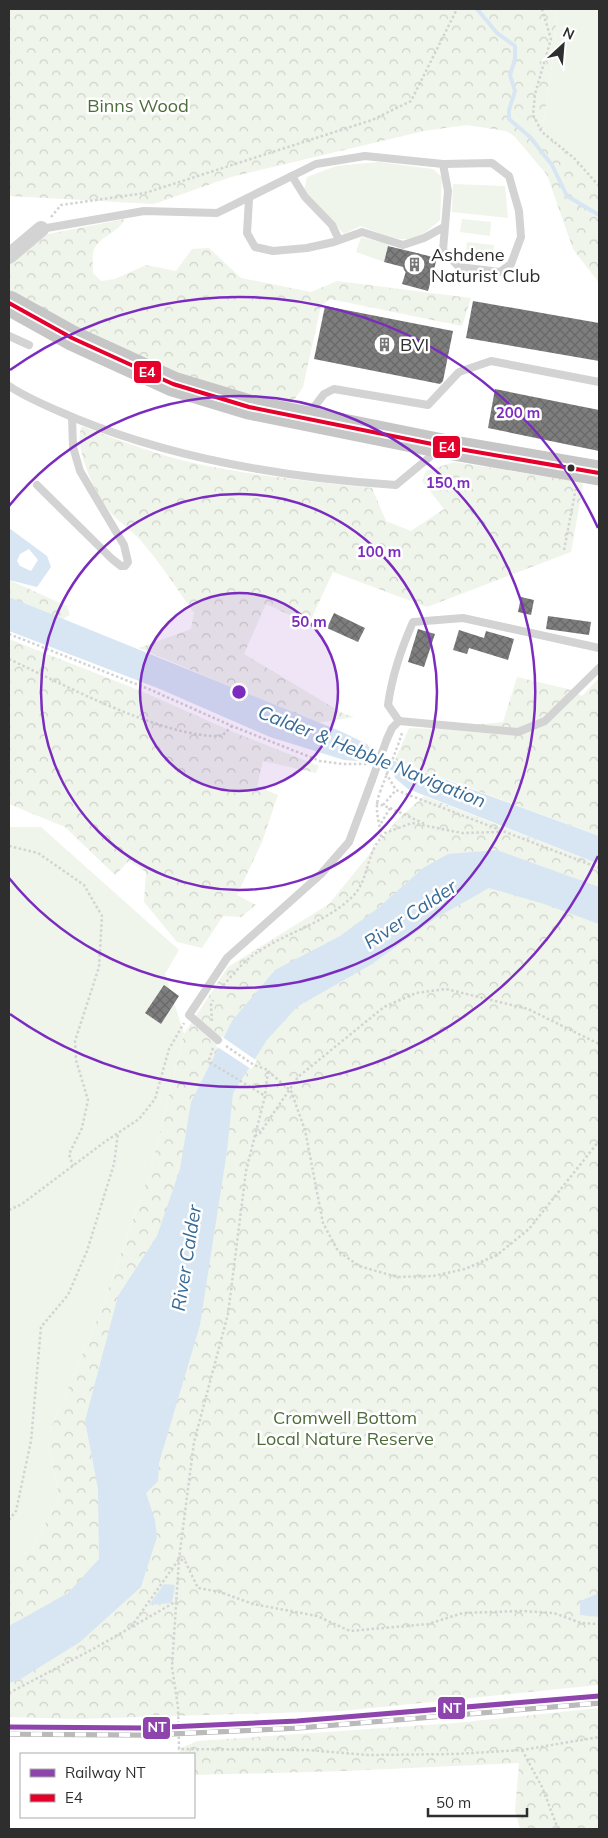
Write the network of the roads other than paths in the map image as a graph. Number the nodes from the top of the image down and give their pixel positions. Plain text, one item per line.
1 (444, 164) junction
2 (292, 176) junction
3 (249, 199) junction
4 (444, 227) junction
5 (41, 229) joint
6 (339, 240) junction
7 (9, 256) edge
8 (9, 302) edge
9 (9, 336) edge
10 (29, 345) dead end
11 (599, 382) edge
12 (9, 386) edge
13 (72, 417) junction
14 (305, 418) junction
15 (442, 446) junction
16 (589, 471) edge
17 (37, 485) dead end
18 (599, 648) edge
19 (599, 668) edge
20 (399, 720) junction
21 (217, 1039) road end

1 - 2 lane
1 - 4 lane
1 - 4 lane
2 - 3 lane
2 - 6 lane
3 - 5 lane
3 - 6 lane
4 - 6 lane
5 - 7 street
8 - 14 main road
9 - 10 lane
11 - 14 lane
12 - 13 lane
13 - 15 lane
13 - 17 lane
14 - 15 main road
15 - 16 main road
18 - 20 lane
19 - 20 lane
20 - 21 lane, bridge

